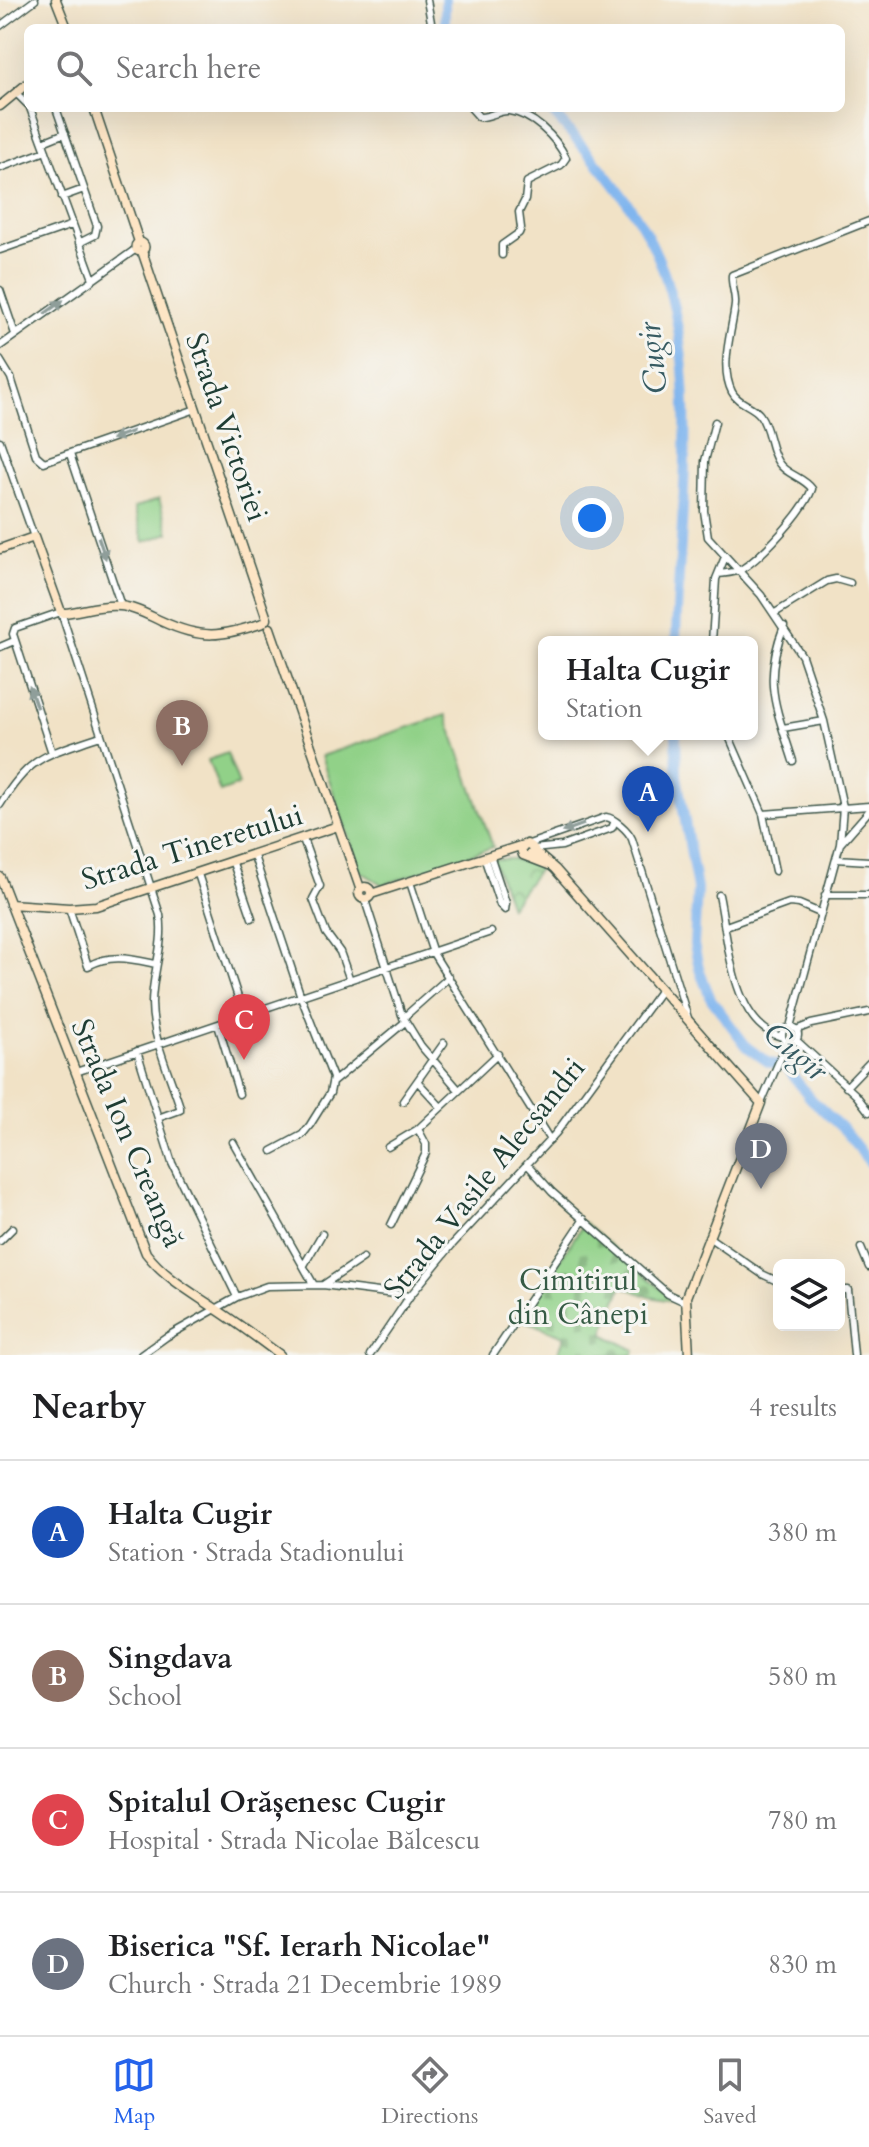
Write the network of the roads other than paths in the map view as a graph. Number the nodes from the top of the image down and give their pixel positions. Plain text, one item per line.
1 (35, 0) edge
2 (56, 0) edge
3 (427, 0) edge
4 (65, 24) edge
5 (431, 24) edge
6 (0, 26) edge
7 (24, 86) edge
8 (16, 93) junction
9 (24, 102) edge
10 (0, 106) edge
11 (31, 112) edge
12 (57, 112) edge
13 (95, 112) edge
14 (475, 112) edge
15 (505, 112) edge
16 (514, 112) edge
17 (65, 133) junction
18 (43, 142) junction
19 (46, 151) junction
20 (0, 168) edge
21 (84, 189) junction
22 (62, 197) junction
23 (869, 221) edge
24 (72, 225) junction
25 (79, 243) junction
26 (139, 247) junction
27 (0, 250) edge
28 (502, 255) dead end
29 (93, 279) junction
30 (0, 290) edge
31 (15, 334) junction
32 (0, 346) edge
33 (0, 360) edge
34 (196, 409) junction
35 (715, 422) dead end
36 (0, 441) edge
37 (70, 454) junction
38 (34, 537) junction
39 (0, 549) edge
40 (725, 557) junction
41 (739, 571) junction
42 (718, 574) junction
43 (850, 583) dead end
44 (121, 606) junction
45 (61, 612) junction
46 (775, 613) junction
47 (267, 623) junction
48 (784, 626) junction
49 (713, 636) edge
50 (14, 641) junction
51 (0, 647) edge
52 (824, 721) junction
53 (783, 728) junction
54 (100, 736) junction
55 (731, 740) edge
56 (52, 753) junction
57 (793, 761) dead end
58 (0, 805) edge
59 (843, 807) junction
60 (869, 808) edge
61 (763, 814) junction
62 (614, 823) junction
63 (338, 826) junction
64 (303, 839) junction
65 (840, 844) junction
66 (529, 850) junction
67 (490, 855) junction
68 (254, 856) junction
69 (836, 859) junction
70 (869, 861) edge
71 (233, 863) junction
72 (775, 871) dead end
73 (198, 874) junction
74 (0, 877) edge
75 (410, 882) junction
76 (152, 889) junction
77 (719, 895) dead end
78 (825, 895) junction
79 (869, 895) edge
80 (368, 897) junction
81 (10, 904) junction
82 (503, 904) dead end
83 (69, 908) junction
84 (820, 913) junction
85 (252, 918) dead end
86 (726, 926) junction
87 (491, 932) dead end
88 (433, 953) junction
89 (156, 964) junction
90 (386, 968) junction
91 (449, 977) junction
92 (350, 980) junction
93 (679, 983) junction
94 (662, 993) junction
95 (301, 997) junction
96 (869, 1012) edge
97 (244, 1016) junction
98 (404, 1020) junction
99 (689, 1021) junction
100 (218, 1025) junction
101 (793, 1029) junction
102 (796, 1040) junction
103 (160, 1043) junction
104 (444, 1043) dead end
105 (784, 1043) junction
106 (137, 1051) junction
107 (498, 1054) junction
108 (432, 1060) junction
109 (869, 1063) edge
110 (76, 1072) junction
111 (333, 1080) junction
112 (418, 1082) junction
113 (846, 1087) junction
114 (458, 1089) junction
115 (239, 1094) dead end
116 (403, 1101) dead end
117 (761, 1103) junction
118 (440, 1106) junction
119 (869, 1112) edge
120 (158, 1118) junction
121 (418, 1129) junction
122 (550, 1140) junction
123 (233, 1142) dead end
124 (388, 1147) dead end
125 (272, 1151) dead end
126 (527, 1164) junction
127 (584, 1219) junction
128 (391, 1225) dead end
129 (13, 1228) dead end
130 (322, 1234) dead end
131 (710, 1238) junction
132 (0, 1241) edge
133 (861, 1248) dead end
134 (363, 1258) dead end
135 (304, 1265) junction
136 (869, 1267) edge
137 (773, 1279) edge
138 (314, 1285) junction
139 (323, 1285) junction
140 (845, 1290) edge
141 (410, 1296) junction
142 (237, 1297) junction
143 (685, 1302) junction
144 (217, 1309) junction
145 (141, 1355) edge
146 (280, 1355) edge
147 (370, 1355) edge
148 (493, 1355) edge
149 (689, 1355) edge
150 (854, 1355) edge

1 - 6 street
2 - 4 main road
3 - 5 street
7 - 8 main road
8 - 9 street
8 - 10 main road
11 - 18 street
12 - 17 street
13 - 26 main road, Strada Victoriei
14 - 15 street
16 - 28 street
17 - 18 street
17 - 21 street
18 - 19 street
19 - 20 street
19 - 22 street
21 - 22 street
21 - 25 street
22 - 24 street
23 - 41 street
24 - 25 street
24 - 27 street
25 - 29 street
26 - 29 street
26 - 34 main road, Strada Victoriei
31 -> 29 street
30 - 31 street
31 - 32 street
33 - 37 street
34 -> 37 street
34 - 47 main road, Strada Victoriei
35 - 40 street
36 - 38 street
37 -> 44 street
38 - 39 main road
38 - 45 main road
40 - 41 street
40 - 42 street
41 - 42 street
41 - 46 street
42 - 49 street
43 - 46 street
44 - 45 main road
44 - 47 main road
45 - 50 street
45 - 54 street
46 - 48 street
47 - 63 main road, Strada Victoriei
48 - 52 street
48 - 53 street
50 - 51 street
56 -> 50 street
52 - 53 street
52 - 59 street
53 - 57 street
54 - 56 street
54 - 76 street
55 - 61 street
56 - 58 street
59 - 60 street
59 - 61 street
59 - 65 street
60 - 65 street
61 - 72 street
62 - 66 street
62 -> 66 street
62 - 93 street
63 - 64 main road, Strada Tineretului
63 - 80 main road, Strada Victoriei
64 - 68 main road, Strada Tineretului
64 - 92 street
65 - 69 street
66 - 67 main road
66 - 94 main road
67 - 75 main road
67 - 82 street
68 - 71 main road, Strada Tineretului
68 - 95 street
69 - 70 street
69 - 78 street
71 - 73 main road, Strada Tineretului
71 - 85 street
73 - 76 main road, Strada Tineretului
73 - 97 street
74 - 81 main road, Strada Ion Creangă
75 - 80 main road
75 - 88 street
76 - 83 main road, Strada Tineretului
76 - 89 street
77 - 86 street
78 - 79 street
78 - 84 street
80 - 90 street
81 - 83 main road, Strada Tineretului
81 - 110 main road, Strada Ion Creangă
83 - 89 street
84 - 86 street
84 - 101 street
86 - 105 street
87 - 88 street
88 - 90 street
88 - 91 street
89 - 103 street
90 - 92 street
90 - 98 street
91 - 98 street
91 - 107 street
92 - 95 street
93 - 94 street, Strada Vasile Alecsandri
93 - 99 street
94 - 99 main road
94 - 122 street, Strada Vasile Alecsandri
95 - 97 street
95 - 111 street
96 - 101 street
97 - 100 street
98 - 108 street
98 - 111 street
99 - 117 main road
100 - 103 street
100 - 115 street
101 - 102 street
101 - 105 street
102 - 105 street
102 - 113 street
103 - 106 street
103 - 120 street
104 - 108 street
105 - 117 street
106 - 110 street
106 - 120 street
107 - 114 street
107 - 122 street
108 - 112 street
108 - 114 street
109 - 113 street
110 - 144 main road, Strada Ion Creangă
111 - 125 street
112 - 116 street
112 - 118 street
113 - 119 street
114 - 118 street
117 - 131 main road
118 - 121 street
120 - 142 street
121 - 124 street
121 - 128 street
122 - 126 street, Strada Vasile Alecsandri
123 - 135 street
126 - 127 street
126 - 141 street, Strada Vasile Alecsandri
127 - 143 street
127 - 148 street
129 - 132 street
130 - 135 street
131 - 137 street
131 - 143 main road
133 - 136 street
134 - 139 street
135 - 138 street
138 - 139 street
138 - 142 street
139 - 141 street
140 - 150 street
141 - 147 street, Strada Vasile Alecsandri
142 - 144 street
143 - 149 main road
144 - 145 street
144 - 146 main road, Strada Ion Creangă

